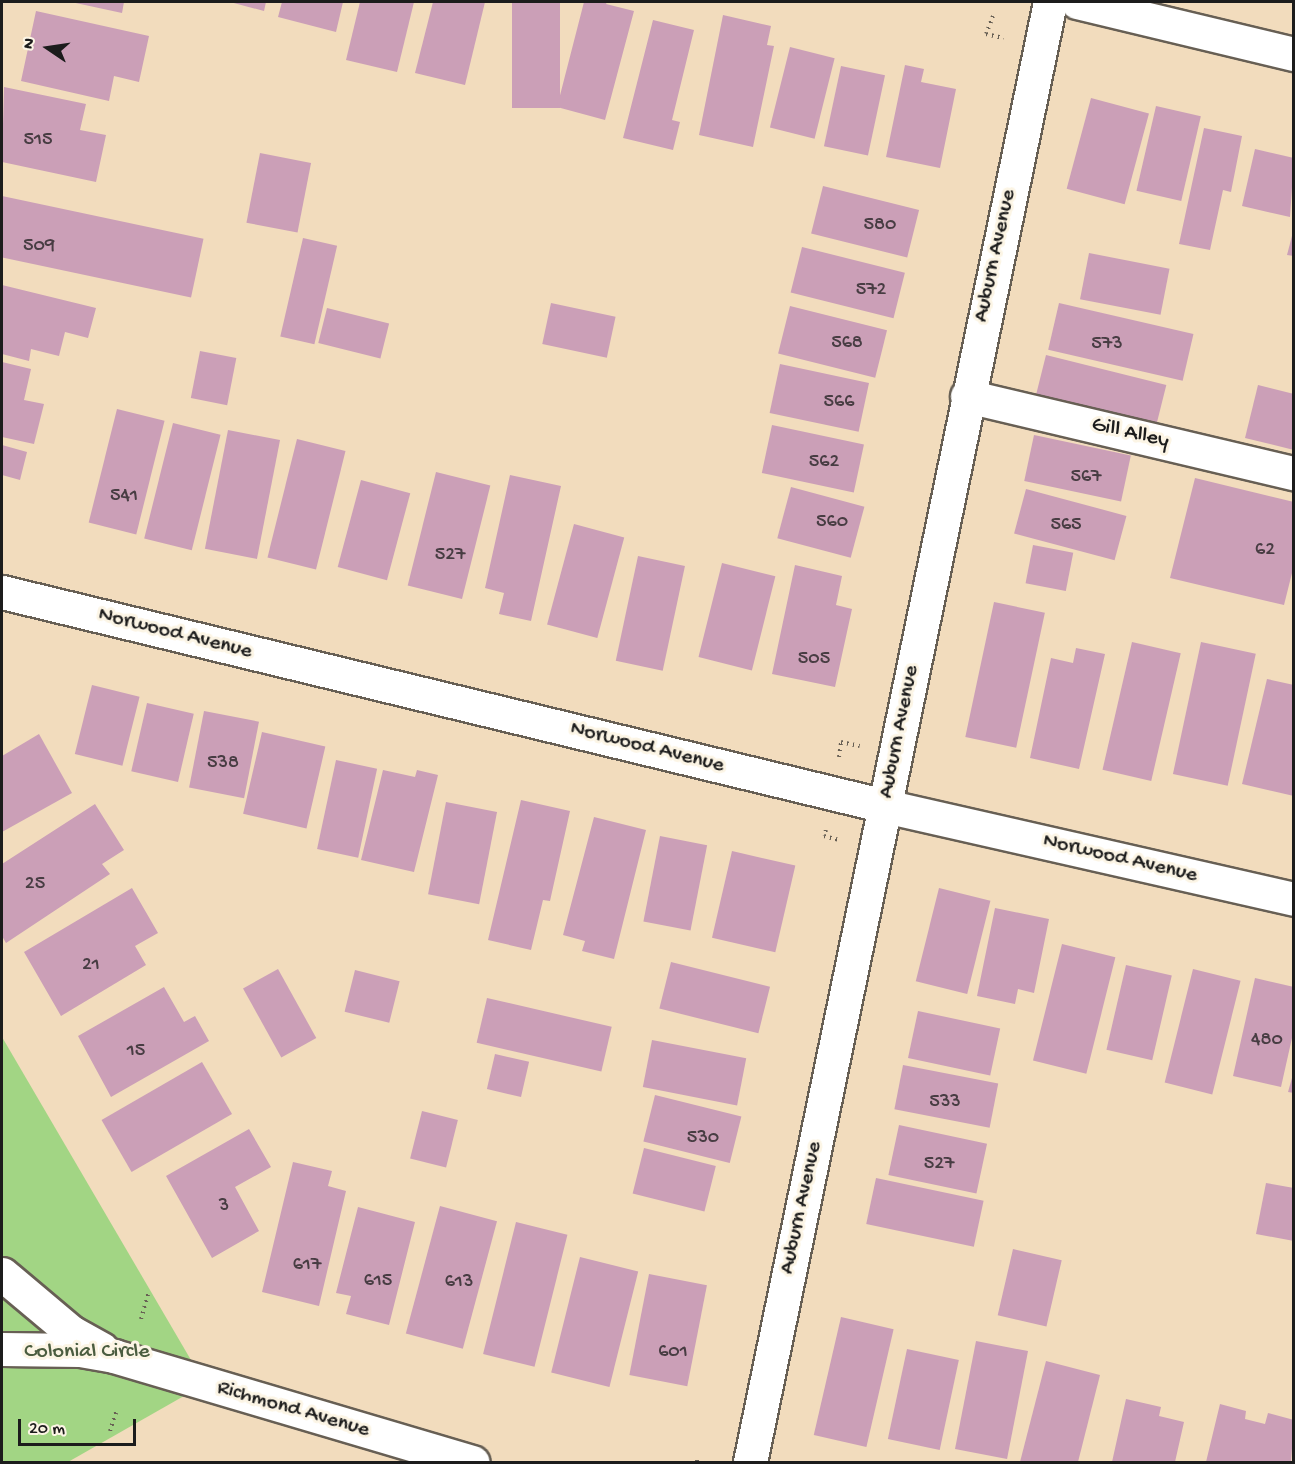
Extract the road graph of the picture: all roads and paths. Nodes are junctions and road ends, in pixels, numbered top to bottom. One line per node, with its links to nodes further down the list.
1 (1050, 2): 6 (street, Auburn Avenue)
2 (1077, 2): 5 (street)
3 (993, 16): 4 (path)
4 (1005, 38)
5 (1293, 54)
6 (967, 396): 7 (street, Gill Alley); 11 (street, Auburn Avenue)
7 (1293, 473)
8 (2, 592): 11 (street, Norwood Avenue)
9 (861, 747): 10 (path)
10 (839, 759)
11 (885, 806): 14 (street, Norwood Avenue); 23 (street, Auburn Avenue)
12 (824, 836): 13 (path)
13 (844, 842)
14 (1293, 899)
15 (2, 1274): 19 (street, Richmond Avenue)
16 (148, 1294): 17 (path)
17 (141, 1319)
18 (2, 1349): 19 (street, Richmond Avenue)
19 (114, 1356): 22 (street, Richmond Avenue)
20 (116, 1412): 21 (path)
21 (110, 1431)
22 (473, 1462)
23 (750, 1462)

